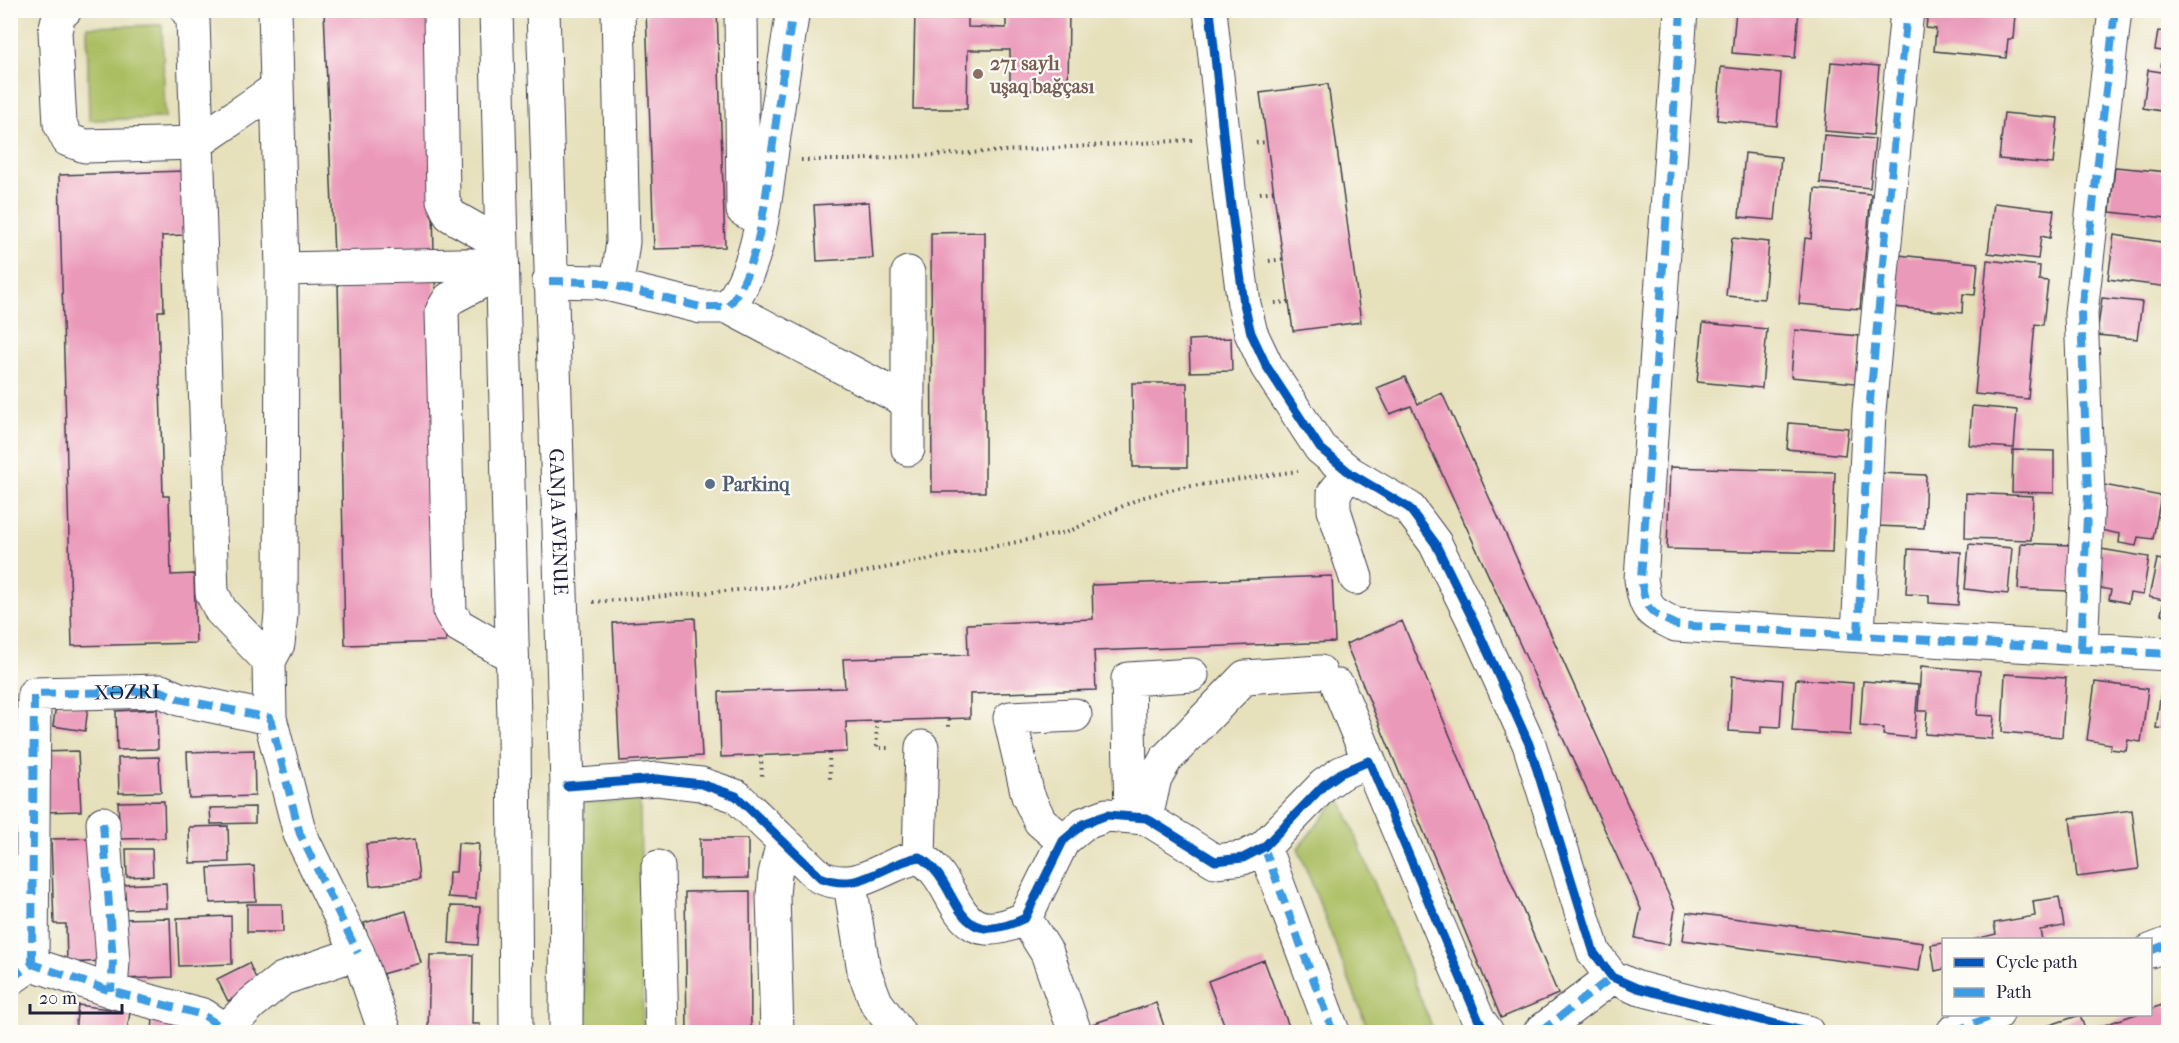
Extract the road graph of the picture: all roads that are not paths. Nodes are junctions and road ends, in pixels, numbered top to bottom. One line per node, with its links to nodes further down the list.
1 (65, 10): 15 (street)
2 (187, 10): 15 (street)
3 (275, 10): 14 (street)
4 (440, 10): 17 (street)
5 (496, 10): 17 (street)
6 (543, 10): 20 (street, GANJA AVENUE)
7 (618, 10): 21 (street)
8 (741, 10): 16 (street)
9 (793, 10): 16 (street)
10 (1210, 10): 25 (street)
11 (1681, 10): 27 (street)
12 (1907, 10): 27 (street)
13 (2115, 10): 28 (street)
14 (277, 88): 15 (street); 18 (street)
15 (197, 142): 31 (street)
16 (760, 220): 22 (street)
17 (502, 260): 18 (street); 30 (street); 30 (street)
18 (282, 269): 31 (street)
19 (908, 273): 23 (street)
20 (549, 281): 21 (street); 37 (street, GANJA AVENUE)
21 (617, 285): 22 (street)
22 (728, 307): 23 (street)
23 (908, 402): 24 (street)
24 (908, 449)
25 (1345, 469): 26 (street); 51 (street)
26 (1356, 578)
27 (1858, 636): 28 (street)
28 (2080, 648): 29 (street)
29 (2169, 654)
30 (512, 656): 56 (street)
31 (268, 661): 34 (street)
32 (1192, 675): 38 (street)
33 (1075, 714): 40 (street)
34 (270, 718): 49 (street); 50 (street, XƏZRI)
35 (922, 747): 43 (street)
36 (1369, 761): 38 (street); 42 (street); 63 (street)
37 (567, 786): 41 (street); 57 (street, GANJA AVENUE)
38 (1139, 817): 40 (street); 42 (street)
39 (103, 823): 52 (street)
40 (1063, 841): 46 (street)
41 (783, 842): 45 (street); 59 (street)
42 (1264, 847): 62 (street)
43 (919, 857): 45 (street); 46 (street)
44 (658, 867): 58 (street)
45 (850, 884): 60 (street)
46 (1025, 918): 61 (street)
47 (2169, 944): 48 (street)
48 (2152, 951)
49 (358, 953): 54 (street); 55 (street)
50 (21, 971): 52 (street)
51 (1612, 977): 64 (street); 65 (street)
52 (111, 991): 54 (street)
53 (1992, 1016): 66 (street)
54 (225, 1031)
55 (385, 1032)
56 (516, 1032)
57 (566, 1032)
58 (662, 1032)
59 (777, 1032)
60 (898, 1032)
61 (1075, 1032)
62 (1333, 1032)
63 (1487, 1032)
64 (1540, 1032)
65 (1807, 1032)
66 (1953, 1032)

